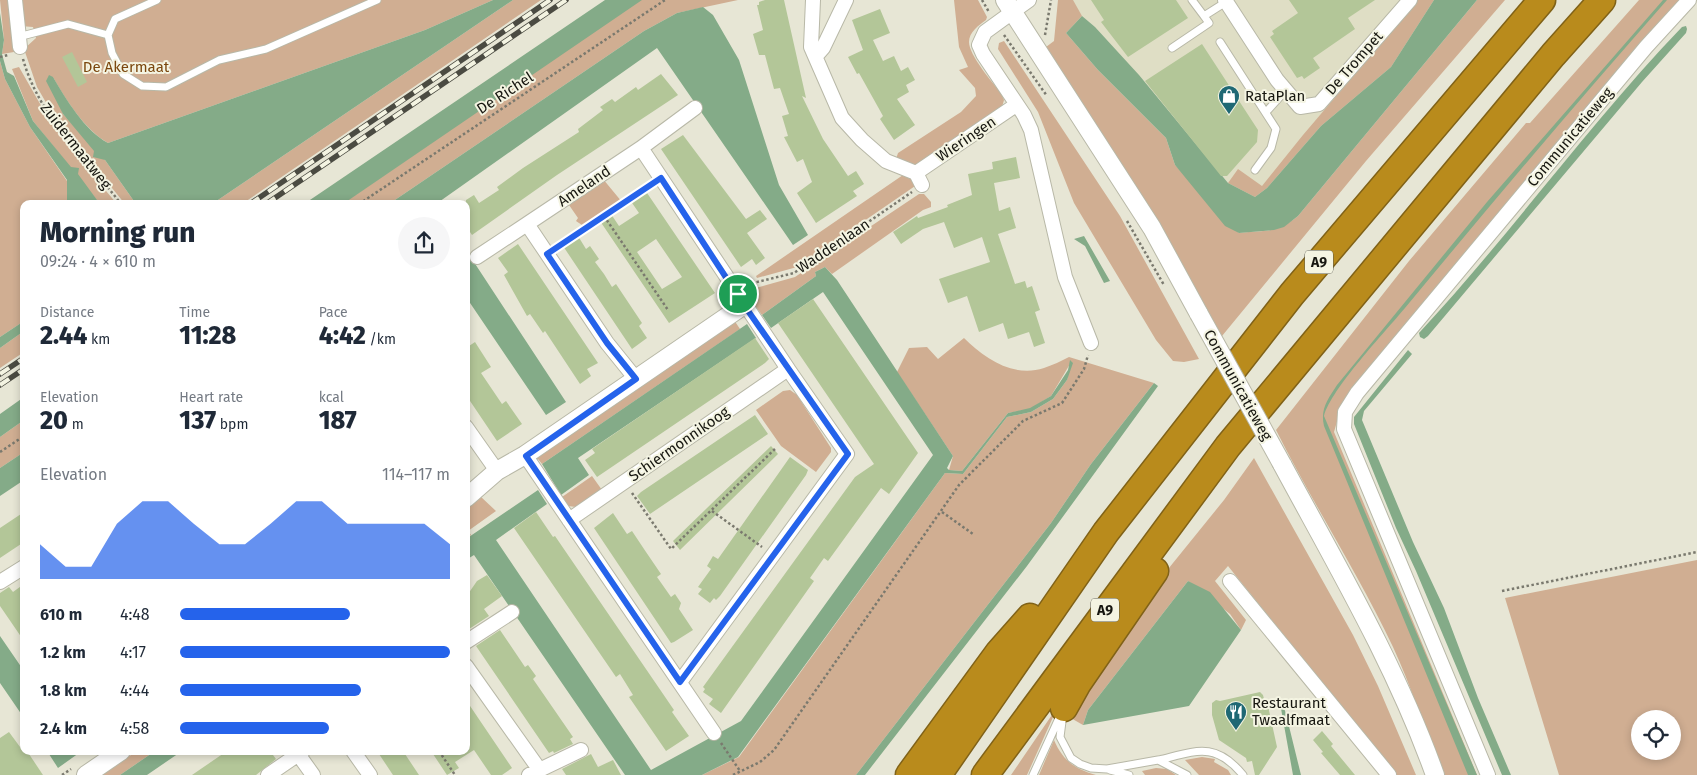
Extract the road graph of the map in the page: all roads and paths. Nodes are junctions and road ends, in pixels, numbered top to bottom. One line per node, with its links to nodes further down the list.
1 (15, 0): 18 (street)
2 (157, 0): 17 (lane)
3 (377, 0): 17 (lane)
4 (664, 0): 32 (path, De Richel)
5 (813, 0): 21 (street)
6 (846, 0): 21 (street)
7 (1029, 0): 14 (street)
8 (1192, 0): 15 (lane)
9 (1410, 0): 22 (street, De Trompet)
10 (1542, 0): 56 (highway, A9)
11 (1602, 0): 46 (highway, A9)
12 (1690, 0): 95 (street, Communicatieweg)
13 (1225, 1): 15 (lane); 22 (street, De Trompet)
14 (1008, 5): 24 (street); 94 (street, Communicatieweg, bridge)
15 (1204, 16): 20 (lane)
16 (1003, 34): 23 (path)
17 (108, 35): 18 (lane)
18 (19, 42): 31 (path, Zuidermaatweg)
19 (1220, 42): 26 (lane)
20 (1172, 48)
21 (816, 56): 30 (street)
22 (1286, 90): 26 (lane)
23 (1050, 101)
24 (1016, 104): 30 (street, Wieringen); 41 (street)
25 (695, 108): 27 (street, Ameland)
26 (1267, 111): 28 (lane)
27 (641, 148): 29 (street); 35 (street, Ameland)
28 (1255, 170)
29 (661, 178): 34 (path); 39 (street)
30 (919, 179): 39 (path, Waddenlaan)
31 (118, 200)
32 (365, 200)
33 (1123, 214): 38 (path)
34 (604, 216): 36 (path); 40 (path)
35 (527, 224): 36 (street); 37 (street, Ameland)
36 (547, 254): 43 (street)
37 (477, 257)
38 (1167, 292)
39 (741, 300): 42 (street); 43 (street)
40 (668, 310)
41 (1091, 343): 54 (path)
42 (788, 369): 51 (street, Schiermonnikoog); 59 (street)
43 (636, 379): 49 (street)
44 (470, 433): 50 (street)
45 (20, 439): 48 (path)
46 (1228, 446): 68 (highway, A9); 88 (highway, A9)
47 (776, 448): 53 (path)
48 (0, 452)
49 (526, 456): 50 (street); 55 (street)
50 (497, 470): 52 (street)
51 (624, 482): 53 (path); 55 (street, Schiermonnikoog)
52 (470, 494)
53 (712, 511): 59 (path)
54 (942, 512): 57 (path); 78 (path)
55 (569, 520): 67 (street)
56 (1106, 532): 86 (highway, A9); 87 (highway, A9)
57 (973, 534)
58 (1697, 552): 63 (path)
59 (773, 555): 67 (street)
60 (20, 570): 62 (street)
61 (1230, 580): 93 (street)
62 (0, 582)
63 (1502, 592)
64 (512, 612): 65 (street)
65 (470, 639)
66 (470, 672): 79 (street)
67 (680, 682): 69 (street)
68 (1064, 708): 77 (lane, A9); 89 (lane, A9)
69 (714, 733): 78 (path)
70 (581, 750): 79 (street)
71 (115, 755): 80 (street)
72 (297, 755): 81 (street)
73 (301, 755): 82 (street)
74 (356, 755): 83 (street)
75 (442, 755): 84 (path)
76 (1158, 760): 77 (lane, A9); 91 (lane); 92 (lane, A9)
77 (1107, 769): 90 (lane, A9)
78 (740, 771): 85 (path)
79 (534, 772)
80 (86, 775)
81 (268, 775)
82 (312, 775)
83 (370, 775)
84 (455, 775)
85 (732, 775)
86 (909, 775)
87 (938, 775)
88 (985, 775)
89 (1033, 775)
90 (1129, 775)
91 (1187, 775)
92 (1243, 775)
93 (1389, 775)
94 (1435, 775)
95 (1488, 775)

